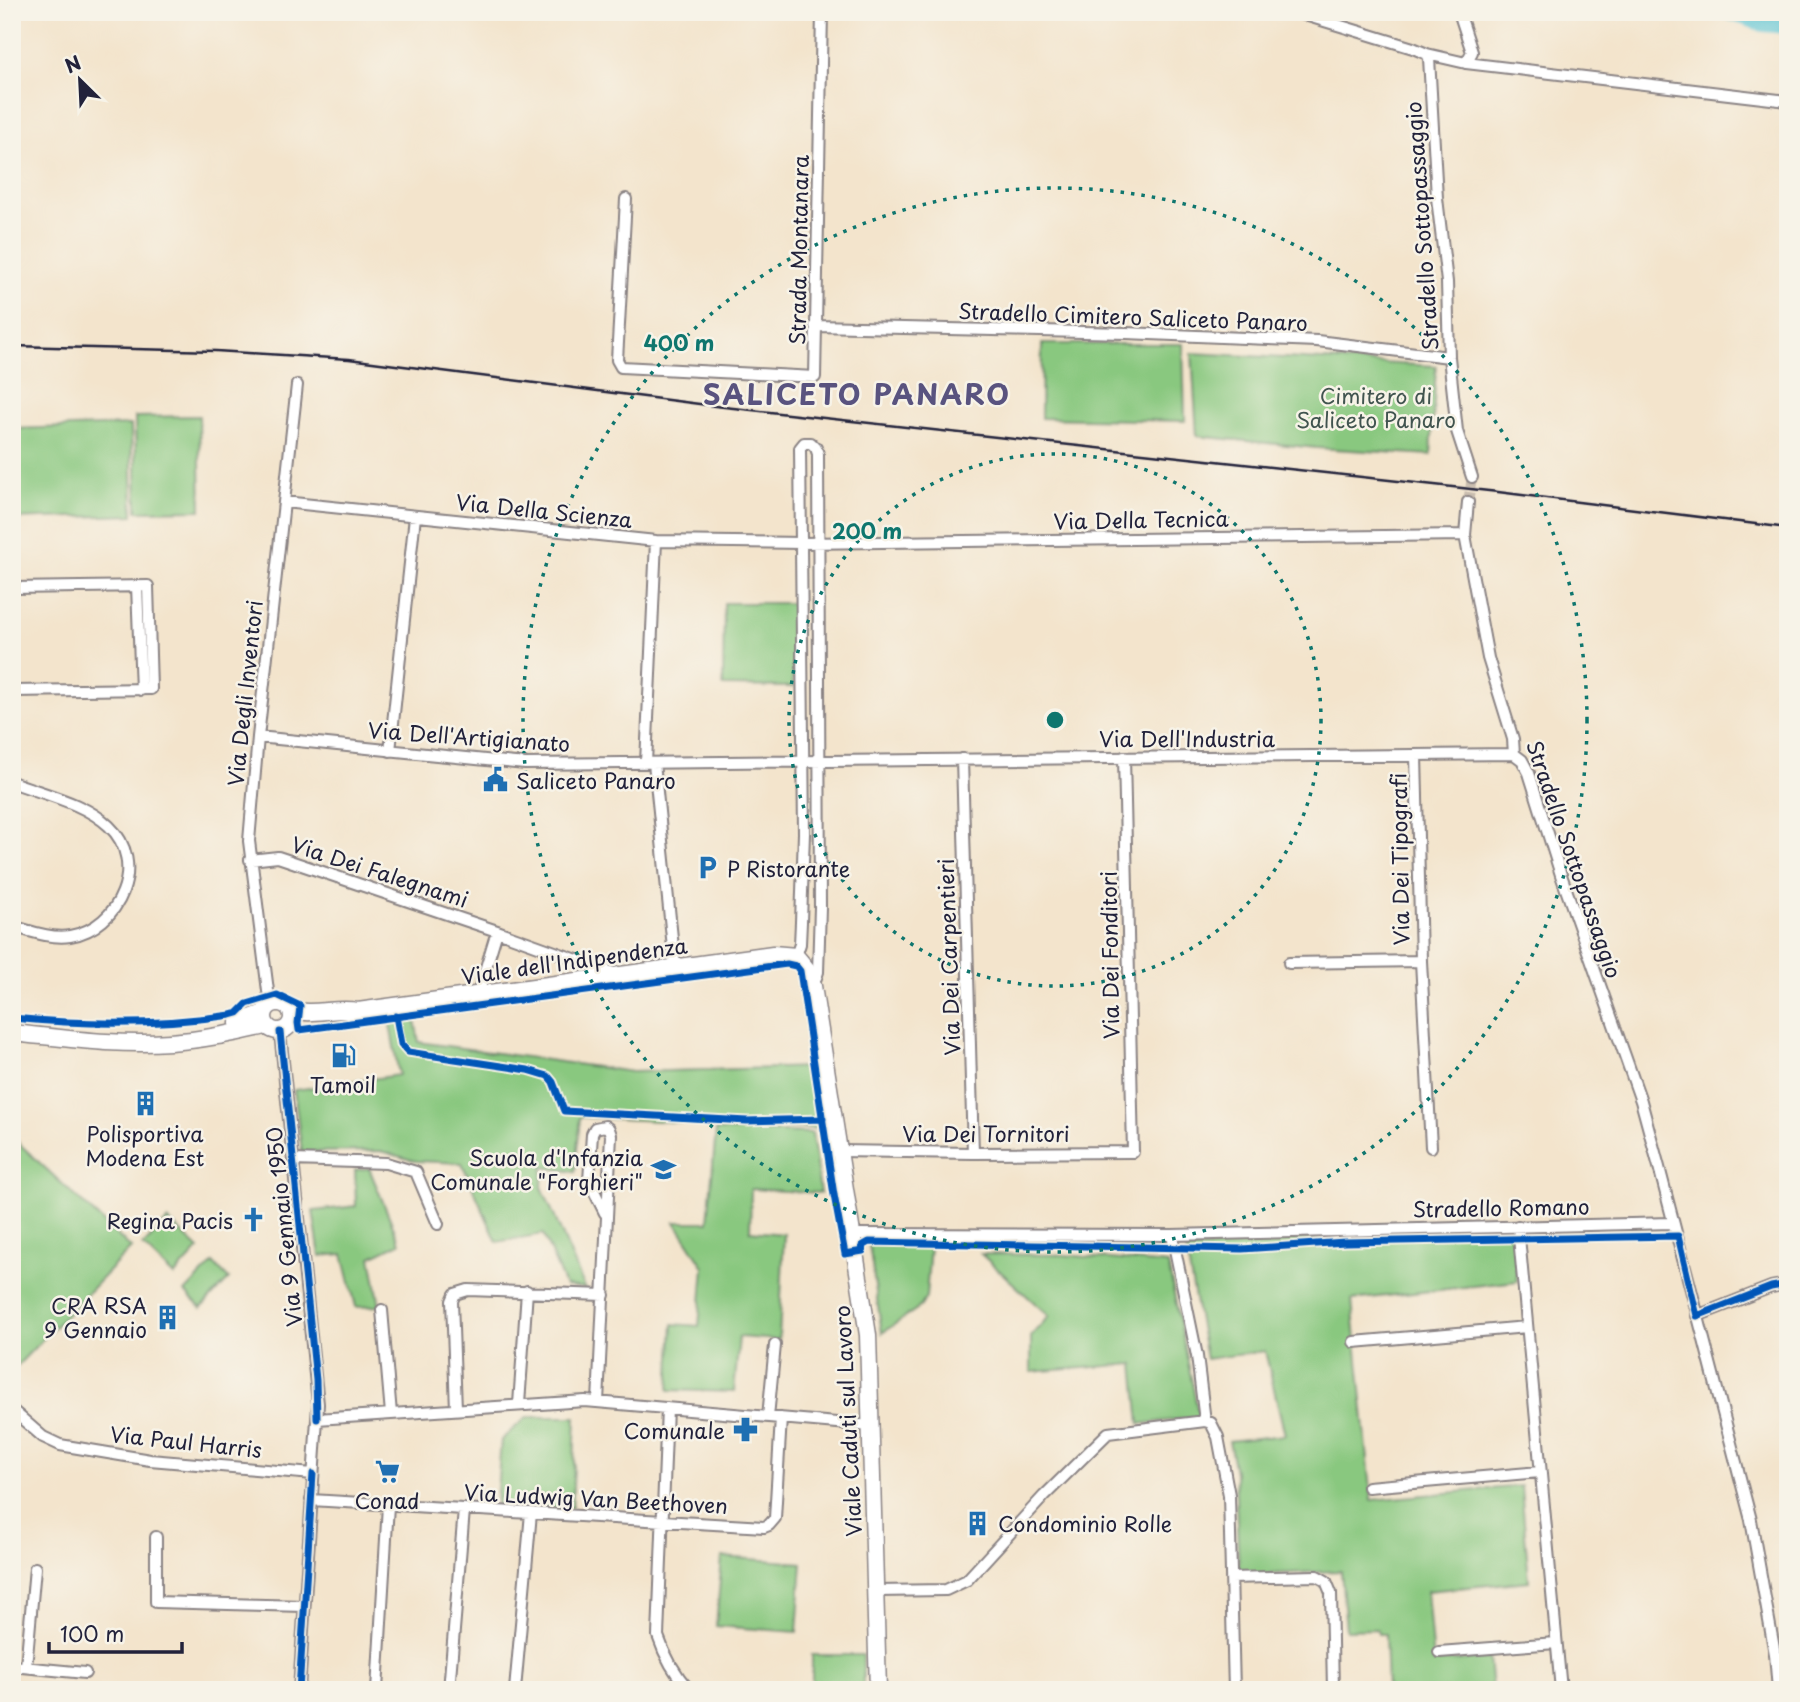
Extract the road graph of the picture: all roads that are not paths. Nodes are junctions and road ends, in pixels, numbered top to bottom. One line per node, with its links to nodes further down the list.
1 (822, 12): 8 (street, Strada Montanara)
2 (1295, 12): 4 (street)
3 (1460, 12): 5 (street)
4 (1427, 54): 5 (street); 9 (street, Stradello Sottopassaggio)
5 (1466, 63): 6 (street)
6 (1788, 101)
7 (626, 199): 8 (street, Strada Montanara)
8 (815, 326): 9 (street, Stradello Cimitero Saliceto Panaro)
9 (1449, 357): 11 (street, Stradello Sottopassaggio)
10 (297, 385): 12 (street, Via Degli Inventori)
11 (1472, 477)
12 (284, 502): 14 (street, Via Della Scienza); 21 (street, Via Degli Inventori)
13 (1468, 502): 15 (street, Stradello Sottopassaggio)
14 (415, 516): 16 (street, Via Della Scienza); 22 (street)
15 (1465, 535): 18 (street, Via Della Tecnica); 23 (street, Stradello Sottopassaggio)
16 (656, 541): 17 (street, Via Della Scienza); 29 (street)
17 (802, 543): 18 (street); 18 (street, Viale Caduti sul Lavoro); 27 (street, Viale Caduti sul Lavoro)
18 (818, 543): 28 (street, Viale Caduti sul Lavoro)
19 (12, 588): 20 (street)
20 (12, 691)
21 (258, 737): 22 (street, Via Dell'Artigianato); 31 (street, Via Degli Inventori)
22 (390, 751): 29 (street, Via Dell'Artigianato)
23 (1514, 754): 24 (street, Via Dell'Industria); 49 (street, Stradello Sottopassaggio)
24 (1416, 755): 25 (street, Via Dell'Industria); 35 (street, Via Dei Tipografi)
25 (1124, 757): 26 (street, Via Dell'Industria); 45 (street, Via Dei Fonditori)
26 (962, 760): 28 (street, Via Dell'Industria); 46 (street, Via Dei Carpentieri)
27 (803, 761): 28 (street); 29 (street, Via Dell'Artigianato); 34 (street, Viale Caduti sul Lavoro)
28 (818, 761): 39 (street, Viale Caduti sul Lavoro)
29 (650, 763): 37 (street)
30 (12, 782): 32 (street)
31 (250, 860): 33 (street, Via Dei Falegnami); 41 (street, Via Degli Inventori)
32 (12, 926)
33 (497, 930): 38 (street, Via Dei Falegnami); 40 (street)
34 (796, 956): 37 (street, Viale dell'Indipendenza); 39 (street, Viale Caduti sul Lavoro)
35 (1421, 961): 36 (street, Via Dei Tipografi); 43 (street, Via Dei Tipografi)
36 (1289, 963)
37 (675, 967): 38 (street, Viale dell'Indipendenza)
38 (617, 975): 40 (street, Viale dell'Indipendenza)
39 (813, 986): 44 (street, Viale Caduti sul Lavoro)
40 (478, 994): 41 (street, Viale dell'Indipendenza)
41 (277, 1018): 42 (street, Viale dell'Indipendenza); 47 (street, Via 9 Gennaio 1950)
42 (12, 1033)
43 (1431, 1147)
44 (839, 1151): 46 (street, Via Dei Tornitori); 52 (street, Viale Caduti sul Lavoro)
45 (1133, 1152): 46 (street, Via Dei Tornitori)
46 (973, 1153)
47 (293, 1160): 50 (street, Via 9 Gennaio 1950); 70 (street, Via 9 Gennaio 1950)
48 (605, 1213): 48 (street); 56 (street)
49 (1672, 1223): 51 (street, Stradello Romano); 58 (street)
50 (438, 1224)
51 (1518, 1226): 53 (street, Stradello Romano); 59 (street)
52 (852, 1234): 53 (street, Stradello Romano); 72 (street, Viale Caduti sul Lavoro)
53 (1172, 1235): 71 (street)
54 (1788, 1284): 58 (street)
55 (527, 1291): 56 (street); 63 (street); 65 (street)
56 (604, 1295): 62 (street)
57 (382, 1310): 67 (street)
58 (1697, 1316): 100 (street)
59 (1527, 1327): 60 (street); 73 (street)
60 (1354, 1342)
61 (775, 1345): 68 (street)
62 (598, 1402): 63 (street); 64 (street)
63 (519, 1404): 65 (street)
64 (667, 1408): 68 (street); 80 (street)
65 (456, 1409): 67 (street)
66 (12, 1410): 74 (street, Via Paul Harris)
67 (391, 1414): 70 (street)
68 (768, 1417): 69 (street)
69 (780, 1418): 72 (street); 80 (street, Via Ludwig Van Beethoven)
70 (317, 1419): 74 (street)
71 (1205, 1422): 83 (street); 84 (street)
72 (871, 1426): 84 (street, Viale Caduti sul Lavoro)
73 (1540, 1472): 75 (street); 86 (street)
74 (313, 1474): 76 (street)
75 (1368, 1488)
76 (311, 1500): 77 (street, Via Ludwig Van Beethoven); 85 (street)
77 (388, 1505): 78 (street, Via Ludwig Van Beethoven); 92 (street)
78 (464, 1510): 79 (street, Via Ludwig Van Beethoven); 93 (street)
79 (531, 1513): 80 (street, Via Ludwig Van Beethoven); 94 (street)
80 (662, 1521): 95 (street)
81 (156, 1537): 85 (street)
82 (35, 1567): 89 (street)
83 (1231, 1578): 97 (street); 98 (street)
84 (876, 1591): 96 (street, Viale Caduti sul Lavoro)
85 (304, 1606): 91 (street)
86 (1556, 1643): 87 (street); 99 (street)
87 (1439, 1652)
88 (12, 1666): 89 (street)
89 (26, 1667): 90 (street)
90 (85, 1673)
91 (299, 1690)
92 (377, 1690)
93 (449, 1690)
94 (515, 1690)
95 (689, 1690)
96 (878, 1690)
97 (1234, 1690)
98 (1333, 1690)
99 (1560, 1690)
100 (1778, 1690)

